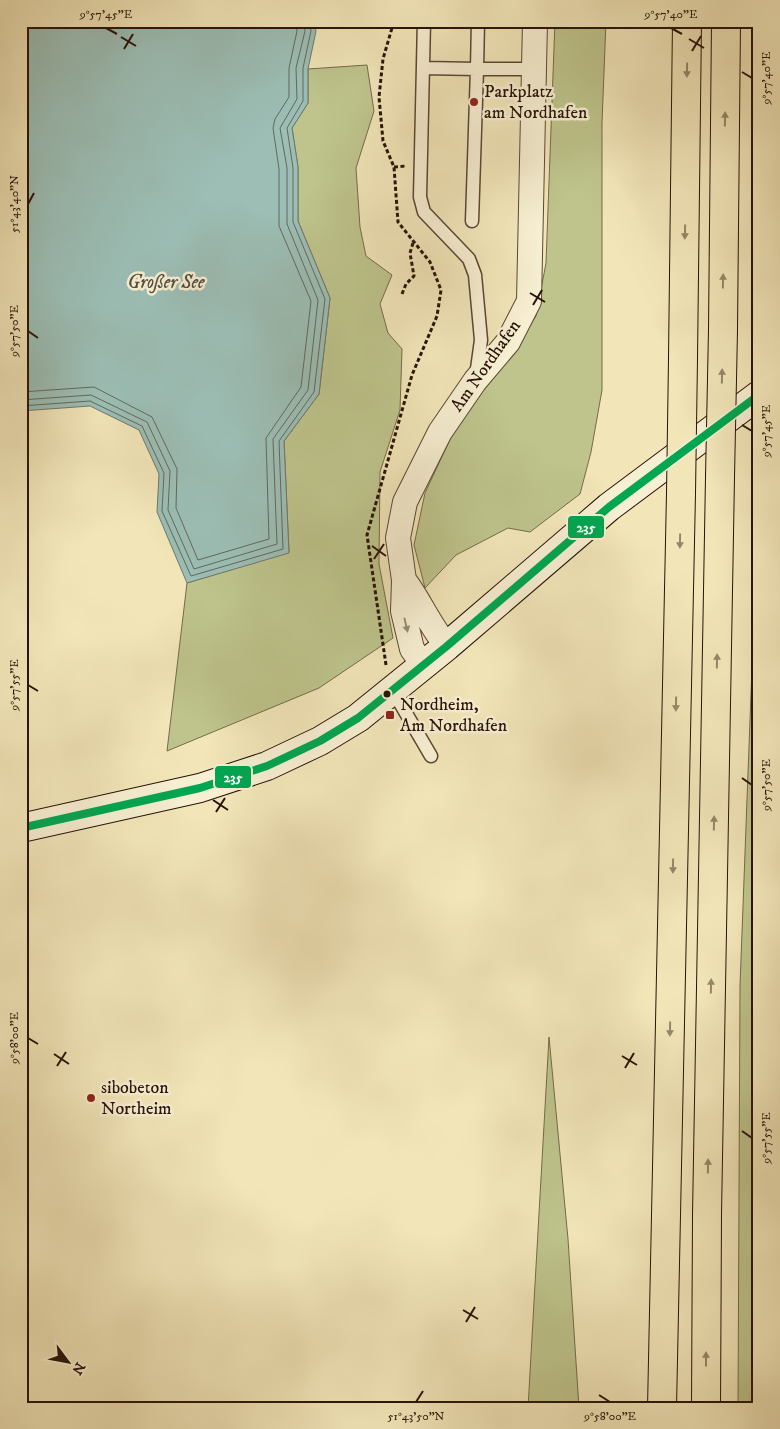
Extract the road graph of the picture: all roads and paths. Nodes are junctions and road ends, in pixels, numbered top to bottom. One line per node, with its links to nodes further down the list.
1 (394, 21): 11 (path)
2 (424, 21): 7 (lane)
3 (478, 21): 8 (lane)
4 (535, 21): 9 (street, Am Nordhafen)
5 (687, 21): 21 (highway, one-way to 21, bridge)
6 (726, 21): 22 (highway, one-way to 6, bridge)
7 (423, 68): 8 (lane); 13 (lane)
8 (477, 69): 9 (lane); 10 (lane)
9 (534, 69): 13 (street, Am Nordhafen)
10 (472, 221)
11 (413, 243): 12 (path); 18 (path)
12 (402, 294)
13 (475, 381): 15 (street, Am Nordhafen)
14 (759, 395): 16 (main road)
15 (404, 580): 16 (street, Am Nordhafen); 17 (street, Am Nordhafen, one-way to 17)
16 (447, 646): 17 (main road)
17 (424, 666): 18 (main road)
18 (389, 680): 19 (lane); 20 (main road)
19 (431, 756)
20 (21, 828)
21 (662, 1408)
22 (706, 1408)

